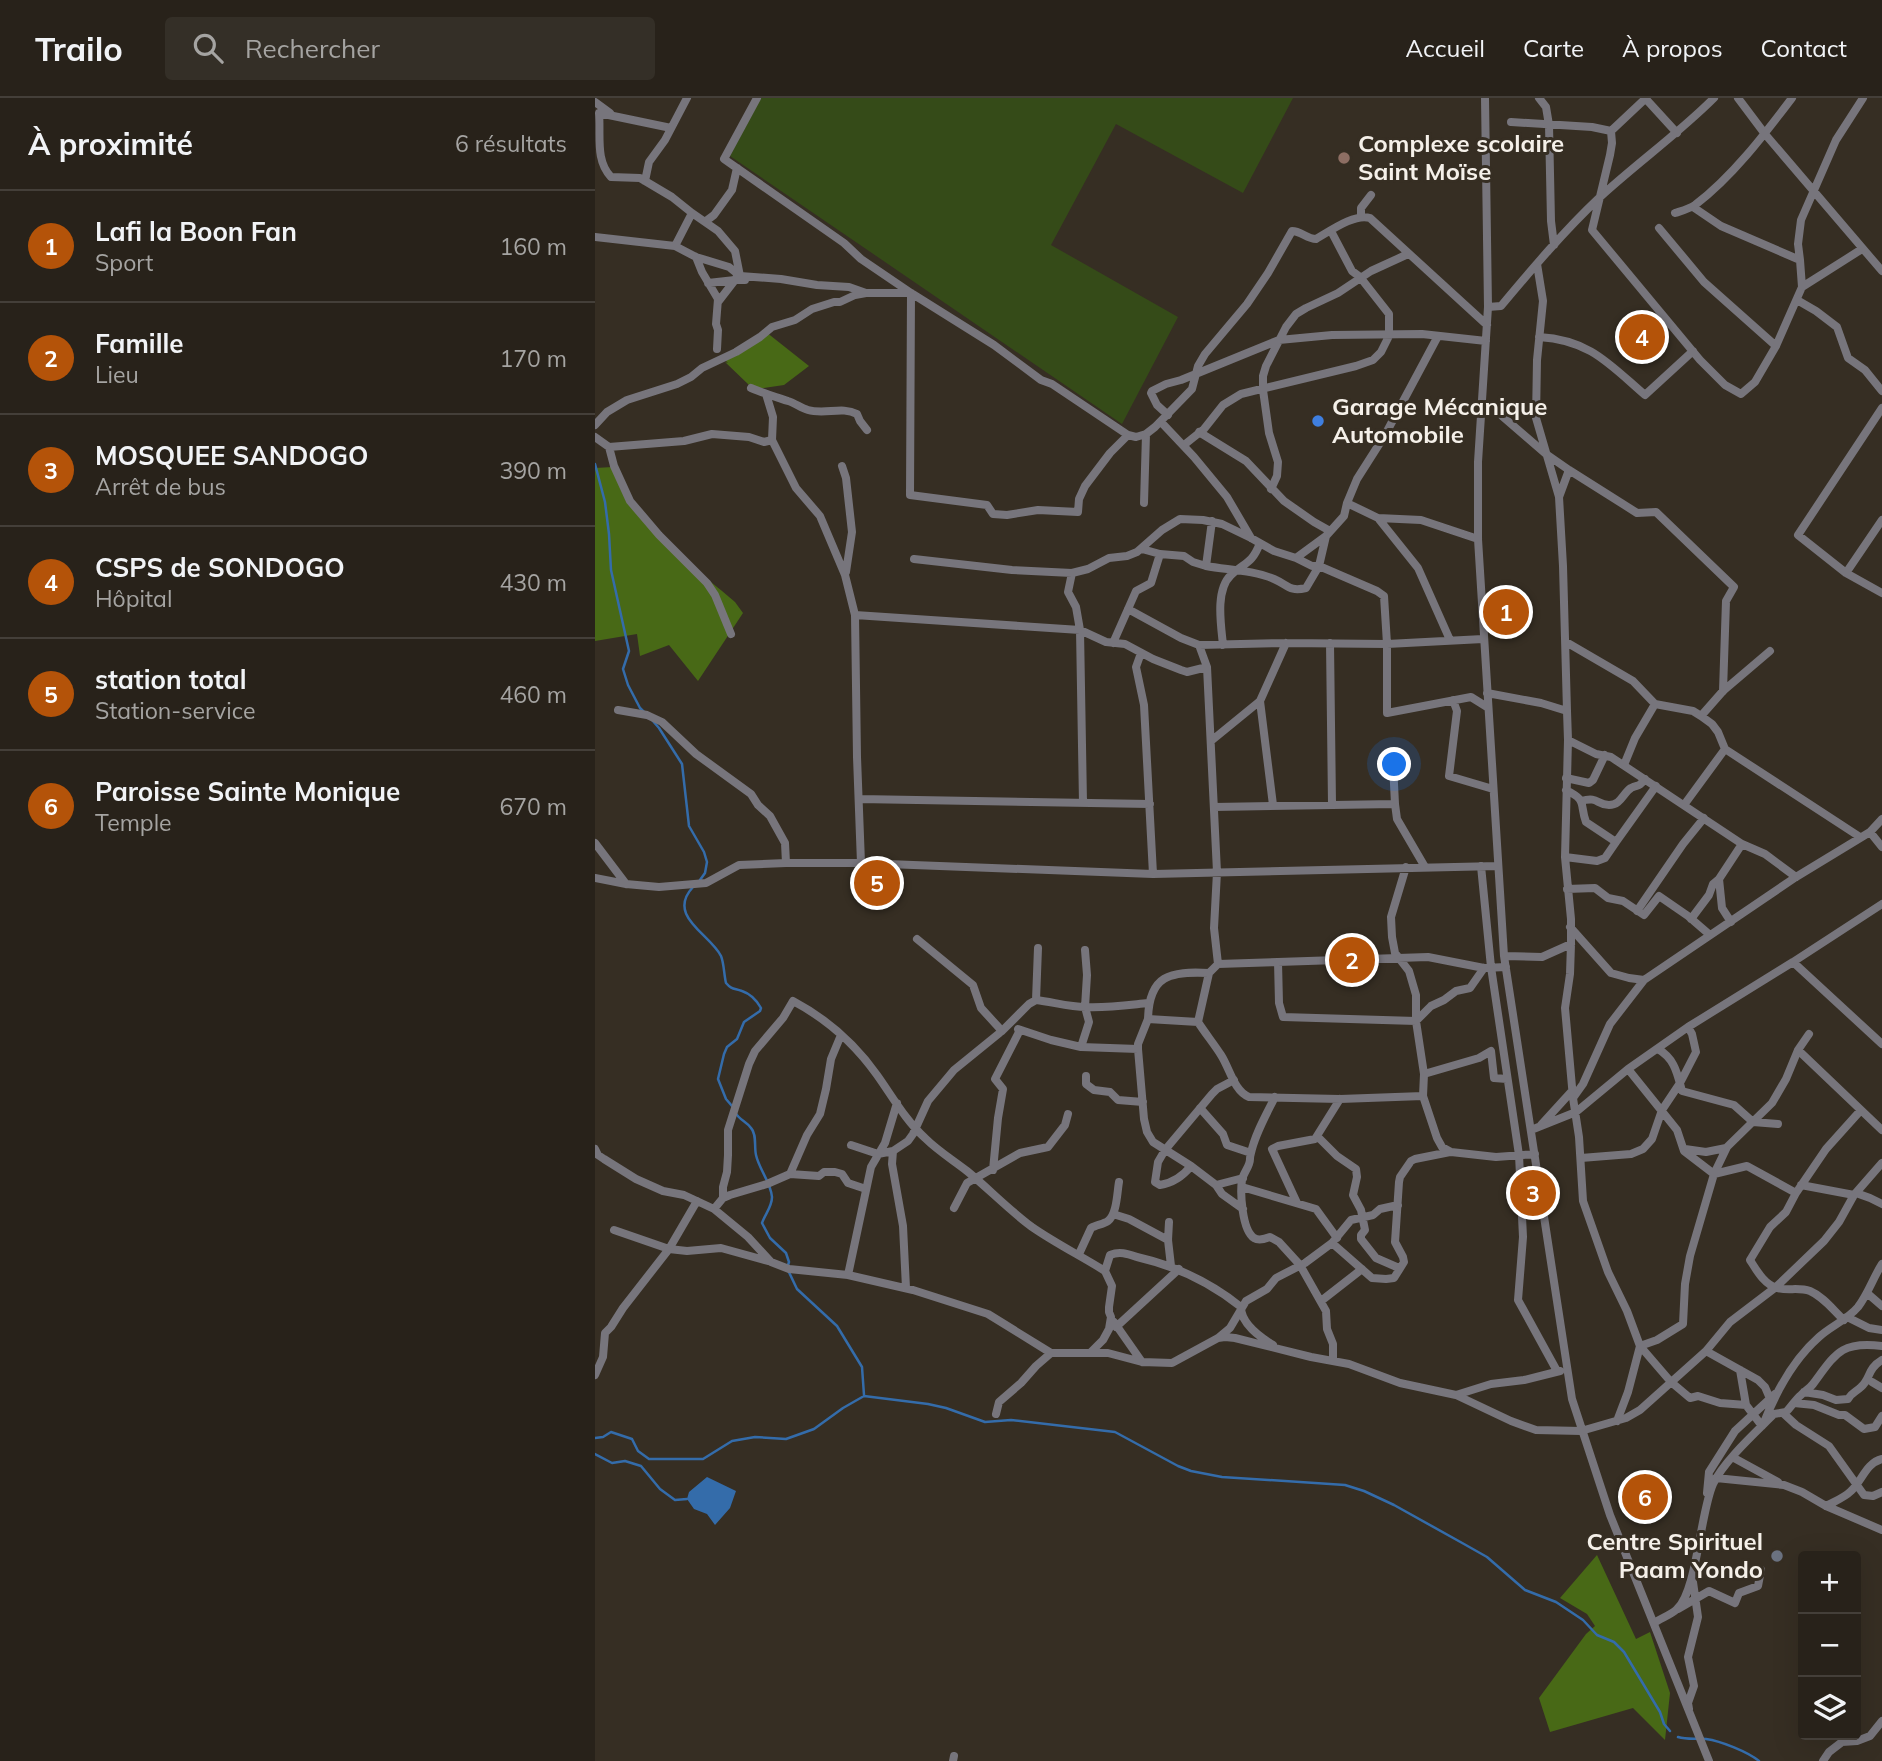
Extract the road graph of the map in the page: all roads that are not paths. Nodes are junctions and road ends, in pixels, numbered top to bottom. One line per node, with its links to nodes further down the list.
1 (687, 98): 15 (street)
2 (757, 98): 19 (street)
3 (1485, 98): 48 (street)
4 (1539, 98): 11 (street)
5 (1646, 98): 16 (street); 17 (street)
6 (1714, 98): 17 (street)
7 (1738, 98): 18 (street)
8 (1791, 98): 18 (street)
9 (1863, 98): 21 (street)
10 (595, 102): 12 (street)
11 (1545, 102): 14 (street)
12 (613, 116): 15 (street); 20 (street)
13 (1511, 122): 14 (street)
14 (1549, 125): 16 (street); 32 (street)
15 (671, 128): 20 (street)
16 (1611, 131): 23 (street)
17 (1677, 133): 23 (street)
18 (1765, 134): 21 (street); 24 (street)
19 (737, 168): 28 (street); 45 (street)
20 (645, 181): 25 (street)
21 (1814, 190): 34 (street); 37 (street)
22 (1371, 195): 27 (street)
23 (1600, 198): 32 (street); 57 (street)
24 (1693, 206): 26 (street); 37 (street)
25 (692, 213): 28 (street); 33 (street)
26 (1675, 213)
27 (1361, 216): 30 (street); 35 (street)
28 (706, 221): 40 (street)
29 (1660, 228): 55 (street)
30 (1331, 231): 41 (street); 58 (street)
31 (595, 237): 33 (street)
32 (1554, 245): 38 (street)
33 (675, 246): 36 (street)
34 (1863, 249): 39 (street); 43 (street)
35 (1408, 254): 41 (street); 49 (street)
36 (696, 257): 40 (street); 42 (street)
37 (1800, 260): 43 (street)
38 (1537, 264): 48 (street); 52 (street)
39 (1882, 271)
40 (738, 277): 42 (street); 44 (street); 47 (street)
41 (1360, 277): 50 (street); 53 (street)
42 (708, 283): 47 (street)
43 (1802, 287): 46 (street)
44 (866, 293): 45 (street); 66 (street)
45 (911, 293): 70 (street); 70 (street)
46 (1797, 300): 55 (street); 61 (street)
47 (718, 302): 56 (street)
48 (1488, 307): 49 (street)
49 (1487, 325): 54 (street)
50 (1389, 336): 51 (street); 53 (street); 60 (street)
51 (1438, 336): 54 (street); 81 (street)
52 (1539, 337): 57 (street); 75 (street)
53 (1279, 340): 58 (street); 60 (street)
54 (1486, 341): 87 (street)
55 (1776, 346): 57 (street)
56 (717, 349)
57 (1693, 351)
58 (1195, 375): 65 (street); 65 (street)
59 (751, 388): 62 (street)
60 (1263, 390): 68 (street); 78 (street)
61 (1882, 391)
62 (766, 394): 67 (street); 72 (street)
63 (1882, 408): 97 (street)
64 (1502, 416): 75 (street)
65 (1165, 418): 69 (street); 73 (street)
66 (595, 425)
67 (867, 429)
68 (1199, 432): 73 (street); 78 (street)
69 (1146, 434): 70 (street); 80 (street)
70 (1128, 435)
71 (595, 437): 74 (street)
72 (772, 440): 74 (street); 98 (street)
73 (1184, 445): 86 (street)
74 (609, 447): 103 (street)
75 (1546, 454): 77 (street); 79 (street)
76 (842, 466): 98 (street)
77 (1569, 470): 79 (street); 116 (street)
78 (1271, 489): 85 (street)
79 (1559, 497): 106 (street)
80 (1144, 503)
81 (1347, 503): 82 (street); 85 (street)
82 (1378, 519): 87 (street); 105 (street)
83 (1882, 520): 97 (street)
84 (1212, 521): 86 (street); 89 (street); 93 (street)
85 (1328, 533): 91 (street); 94 (street)
86 (1251, 538): 88 (street)
87 (1478, 538): 104 (street)
88 (1260, 543): 91 (street); 95 (street)
89 (1142, 549): 90 (street); 96 (street)
90 (1160, 554): 93 (street); 100 (street)
91 (1296, 558): 94 (street)
92 (913, 559): 96 (street)
93 (1206, 566): 95 (street)
94 (1319, 566): 95 (street); 110 (street)
95 (1236, 571): 112 (street)
96 (1072, 573): 102 (street)
97 (1846, 573): 99 (street)
98 (845, 575): 101 (street)
99 (1882, 593)
100 (1128, 609): 107 (street); 111 (street)
101 (855, 615): 102 (street); 136 (street)
102 (1080, 630): 107 (street); 138 (street)
103 (731, 634)
104 (1483, 639): 105 (street); 117 (street)
105 (1450, 640): 110 (street)
106 (1566, 642): 120 (street); 123 (street)
107 (1113, 643): 114 (street)
108 (1286, 643): 109 (street); 112 (street); 119 (street)
109 (1330, 643): 110 (street); 140 (street)
110 (1387, 644): 118 (street)
111 (1199, 645): 112 (street); 115 (street)
112 (1223, 645)
113 (1770, 651): 116 (street)
114 (1141, 653): 115 (street); 139 (street)
115 (1207, 667): 126 (street)
116 (1723, 691): 124 (street)
117 (1487, 693): 121 (street); 123 (street)
118 (1453, 700): 121 (street); 134 (street)
119 (1259, 701): 126 (street); 142 (street)
120 (1655, 704): 124 (street); 130 (street)
121 (1487, 707): 134 (street)
122 (618, 709): 154 (street)
123 (1567, 711): 125 (street)
124 (1701, 716): 127 (street)
125 (1567, 740): 128 (street); 131 (street)
126 (1211, 741): 144 (street)
127 (1725, 749): 143 (street); 148 (street)
128 (1605, 755): 130 (street); 131 (street)
129 (1393, 764): 141 (street)
130 (1624, 765): 132 (street)
131 (1566, 778): 135 (street)
132 (1645, 779): 133 (street); 137 (street)
133 (1656, 786): 143 (street); 149 (street)
134 (1493, 789): 157 (street)
135 (1566, 790): 137 (street); 153 (street)
136 (859, 799): 138 (street); 155 (street)
137 (1581, 801): 149 (street)
138 (1083, 803): 139 (street)
139 (1150, 804): 161 (street)
140 (1332, 804): 141 (street); 142 (street)
141 (1395, 804): 159 (street)
142 (1273, 805): 144 (street)
143 (1684, 805): 145 (street)
144 (1214, 807): 160 (street)
145 (1704, 818): 151 (street); 167 (street)
146 (1882, 818): 147 (street)
147 (1870, 832): 148 (street); 152 (street)
148 (1860, 838): 162 (street)
149 (1616, 842): 153 (street)
150 (595, 843): 165 (street)
151 (1742, 844): 162 (street); 164 (street)
152 (1882, 847)
153 (1565, 857): 166 (street)
154 (786, 863): 155 (street); 165 (street)
155 (861, 863): 161 (street)
156 (1481, 866): 157 (street); 159 (street); 182 (street)
157 (1498, 866): 177 (street)
158 (1406, 867): 159 (street); 160 (street); 178 (street)
159 (1425, 867)
160 (1217, 872): 161 (street); 181 (street)
161 (1153, 874)
162 (1796, 877): 170 (street)
163 (595, 878): 165 (street)
164 (1719, 879): 169 (street); 170 (street)
165 (626, 884)
166 (1567, 889): 167 (street); 171 (street)
167 (1655, 893): 169 (street)
168 (1882, 904): 180 (street)
169 (1691, 919): 172 (street)
170 (1731, 922): 172 (street)
171 (1570, 927): 174 (street); 185 (street)
172 (1710, 935): 185 (street)
173 (917, 939): 193 (street)
174 (1571, 944): 177 (street); 208 (street)
175 (1038, 948): 186 (street)
176 (1085, 950): 188 (street)
177 (1504, 957): 183 (street)
178 (1401, 959): 179 (street); 182 (street); 190 (street)
179 (1278, 962): 181 (street); 190 (street)
180 (1793, 962): 192 (street); 197 (street)
181 (1218, 964): 184 (street)
182 (1488, 967): 183 (street); 190 (street); 205 (street)
183 (1506, 967): 222 (street)
184 (1209, 973): 187 (street); 191 (street)
185 (1644, 980): 208 (street)
186 (1036, 1000): 188 (street); 193 (street)
187 (1148, 1003): 188 (street); 189 (street)
188 (1086, 1007): 198 (street)
189 (1148, 1019): 191 (street); 199 (street)
190 (1416, 1021): 203 (street)
191 (1198, 1022): 206 (street)
192 (1688, 1027): 200 (street); 207 (street)
193 (1005, 1028): 194 (street); 221 (street)
194 (1020, 1030): 198 (street); 239 (street)
195 (1809, 1034): 201 (street)
196 (841, 1035): 213 (street); 240 (street); 249 (street)
197 (1882, 1044)
198 (1081, 1047): 199 (street)
199 (1138, 1049): 212 (street)
200 (1658, 1049): 202 (street); 207 (street)
201 (1798, 1050): 216 (street); 219 (street)
202 (1628, 1069): 215 (street); 217 (street)
203 (1425, 1074): 205 (street); 209 (street)
204 (1086, 1076): 212 (street)
205 (1507, 1079): 235 (street)
206 (1234, 1080): 210 (street); 214 (street)
207 (1680, 1083): 215 (street); 219 (street)
208 (1573, 1094): 217 (street); 222 (street)
209 (1423, 1096): 211 (street); 231 (street)
210 (1275, 1097): 211 (street); 232 (street)
211 (1340, 1099): 224 (street)
212 (1143, 1102): 229 (street)
213 (897, 1103): 221 (street); 233 (street)
214 (1200, 1108): 229 (street); 232 (street)
215 (1662, 1110): 228 (street); 236 (street)
216 (1861, 1110): 223 (street); 247 (street)
217 (1576, 1112): 222 (street); 236 (street)
218 (1068, 1114): 239 (street)
219 (1753, 1122): 220 (street); 226 (street)
220 (1778, 1124)
221 (915, 1128): 230 (street); 242 (street)
222 (1535, 1129): 234 (street)
223 (1882, 1130)
224 (1318, 1137): 251 (street); 258 (street)
225 (851, 1145): 233 (street)
226 (1726, 1148): 228 (street); 241 (street)
227 (595, 1149): 250 (street)
228 (1683, 1149): 241 (street)
229 (1165, 1150): 238 (street); 238 (street)
230 (893, 1151): 233 (street); 274 (street)
231 (1451, 1152): 235 (street); 253 (street)
232 (1251, 1153): 244 (street)
233 (878, 1154): 246 (street)
234 (1535, 1154): 235 (street); 295 (street)
235 (1519, 1155): 294 (street)
236 (1581, 1158): 284 (street)
237 (1882, 1163): 248 (street)
238 (1191, 1166): 245 (street)
239 (993, 1170): 242 (street)
240 (790, 1174): 246 (street); 249 (street)
241 (1714, 1174): 247 (street); 284 (street)
242 (976, 1180): 254 (street); 264 (street)
243 (1119, 1182): 257 (street)
244 (1243, 1183): 245 (street); 251 (street); 256 (street)
245 (1216, 1185): 256 (street)
246 (866, 1189): 272 (street)
247 (1798, 1189): 248 (street); 273 (street)
248 (1855, 1194): 252 (street); 273 (street)
249 (723, 1198): 255 (street)
250 (697, 1201): 255 (street); 263 (street)
251 (1297, 1203): 262 (street)
252 (1882, 1204)
253 (1398, 1205): 258 (street); 269 (street)
254 (954, 1208)
255 (715, 1209): 265 (street)
256 (1243, 1209): 267 (street)
257 (1113, 1214): 261 (street); 264 (street)
258 (1363, 1217): 262 (street); 269 (street)
259 (1169, 1222): 261 (street)
260 (614, 1230): 263 (street)
261 (1168, 1240): 268 (street)
262 (1334, 1240): 267 (street); 270 (street)
263 (669, 1249): 265 (street); 296 (street)
264 (1079, 1254): 271 (street)
265 (771, 1262): 272 (street)
266 (1882, 1264): 275 (street)
267 (1300, 1265): 276 (street); 278 (street)
268 (1175, 1267): 271 (street); 278 (street); 281 (street)
269 (1399, 1268): 270 (street)
270 (1362, 1269): 276 (street)
271 (1105, 1271): 279 (street)
272 (848, 1275): 274 (street)
273 (1776, 1287): 280 (street); 287 (street)
274 (906, 1288): 289 (street)
275 (1867, 1293): 277 (street); 280 (street)
276 (1321, 1301): 290 (street)
277 (1882, 1306)
278 (1241, 1307): 283 (street); 286 (street)
279 (1111, 1317): 281 (street); 288 (street)
280 (1846, 1318): 282 (street); 302 (street)
281 (1116, 1326): 292 (street)
282 (1882, 1330)
283 (1218, 1338): 286 (street); 292 (street)
284 (1640, 1346): 298 (street); 309 (street)
285 (1882, 1346): 300 (street)
286 (1279, 1349): 290 (street)
287 (1706, 1351): 293 (street); 298 (street)
288 (1091, 1352): 289 (street); 292 (street)
289 (1051, 1353): 307 (street)
290 (1333, 1360): 301 (street)
291 (1882, 1360): 297 (street)
292 (1142, 1362)
293 (1740, 1370): 302 (street); 304 (street)
294 (1557, 1371): 295 (street); 301 (street)
295 (1566, 1371): 311 (street)
296 (595, 1375)
297 (1868, 1381): 299 (street); 300 (street)
298 (1671, 1382): 304 (street); 309 (street)
299 (1882, 1388)
300 (1803, 1392): 303 (street)
301 (1457, 1395): 311 (street)
302 (1773, 1398): 305 (street); 310 (street)
303 (1794, 1403): 306 (street); 308 (street)
304 (1746, 1405): 305 (street)
305 (1754, 1413): 310 (street); 318 (street)
306 (1783, 1413): 310 (street); 316 (street)
307 (996, 1414)
308 (1882, 1416)
309 (1617, 1421): 311 (street)
310 (1762, 1426): 312 (street)
311 (1581, 1431): 325 (street)
312 (1734, 1458): 314 (street); 315 (street)
313 (1882, 1459): 316 (street)
314 (1717, 1478): 315 (street); 318 (street)
315 (1784, 1485): 319 (street)
316 (1857, 1485): 317 (street); 319 (street)
317 (1882, 1492)
318 (1708, 1498): 322 (street)
319 (1826, 1506): 320 (street)
320 (1882, 1530)
321 (1761, 1570): 323 (street)
322 (1692, 1575): 323 (street); 324 (street)
323 (1695, 1601): 324 (street); 326 (street)
324 (1678, 1609): 325 (street)
325 (1654, 1623): 326 (street)
326 (1689, 1712): 328 (street)
327 (1882, 1721): 330 (street)
328 (1707, 1757): 329 (street)
329 (1699, 1761)
330 (1823, 1761)

